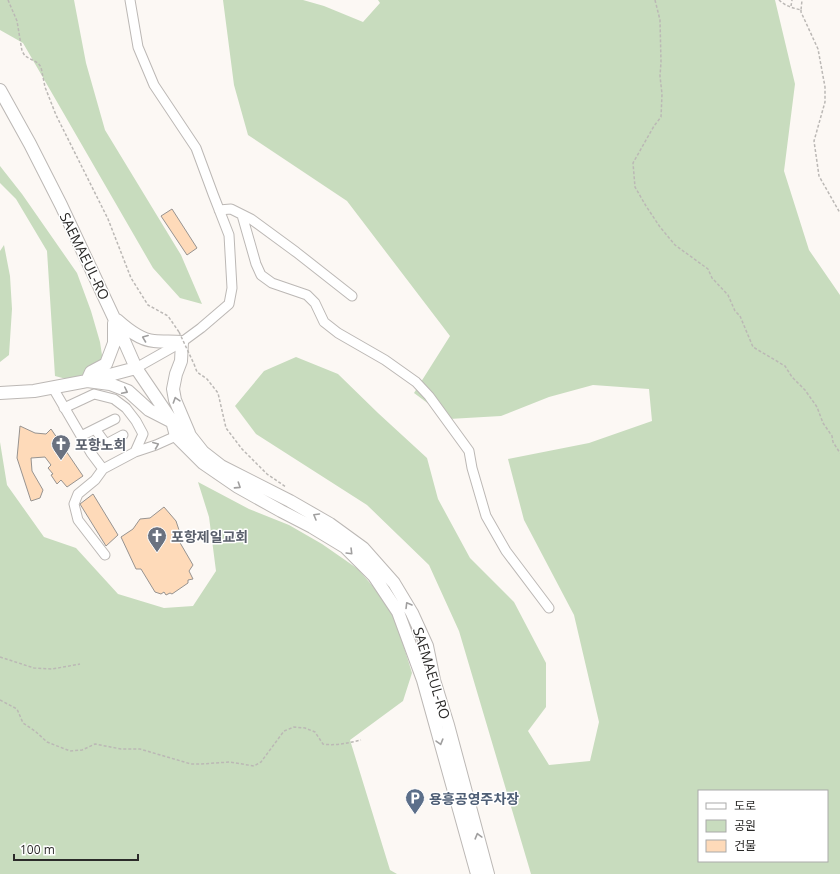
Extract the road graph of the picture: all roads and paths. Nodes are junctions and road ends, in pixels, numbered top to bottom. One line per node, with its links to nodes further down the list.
1 (8, 0): 15 (path)
2 (130, 0): 10 (street)
3 (655, 0): 29 (path)
4 (779, 0): 7 (path)
5 (802, 0): 8 (path)
6 (792, 1): 7 (path)
7 (791, 6): 8 (path)
8 (801, 10): 11 (path)
9 (0, 90): 14 (main road, SAEMAEUL-RO)
10 (219, 210): 12 (street); 15 (street)
11 (840, 213)
12 (242, 215): 13 (street); 33 (street)
13 (352, 296)
14 (114, 318): 15 (main road, one-way to 14); 16 (main road, SAEMAEUL-RO); 17 (main road)
15 (181, 337): 16 (street); 27 (main road, one-way to 15); 31 (path, bridge)
16 (136, 368): 17 (main road); 22 (main road, SAEMAEUL-RO)
17 (87, 381): 18 (main road); 22 (main road, one-way to 22)
18 (53, 388): 19 (main road); 20 (street)
19 (0, 393)
20 (64, 408): 25 (street); 28 (street)
21 (115, 419): 23 (street)
22 (172, 422): 26 (main road, SAEMAEUL-RO); 27 (main road, SAEMAEUL-RO)
23 (95, 429): 24 (street); 25 (street)
24 (123, 435)
25 (81, 436): 30 (street)
26 (176, 436): 28 (street, one-way to 26); 38 (main road, SAEMAEUL-RO, one-way to 38)
27 (190, 436): 39 (main road, SAEMAEUL-RO, one-way to 27)
28 (136, 452): 30 (street)
29 (840, 453)
30 (103, 469): 32 (street)
31 (286, 487)
32 (105, 555)
33 (549, 608)
34 (0, 658): 35 (path)
35 (80, 664)
36 (0, 700): 37 (path)
37 (361, 740)
38 (477, 874)
39 (488, 874)

